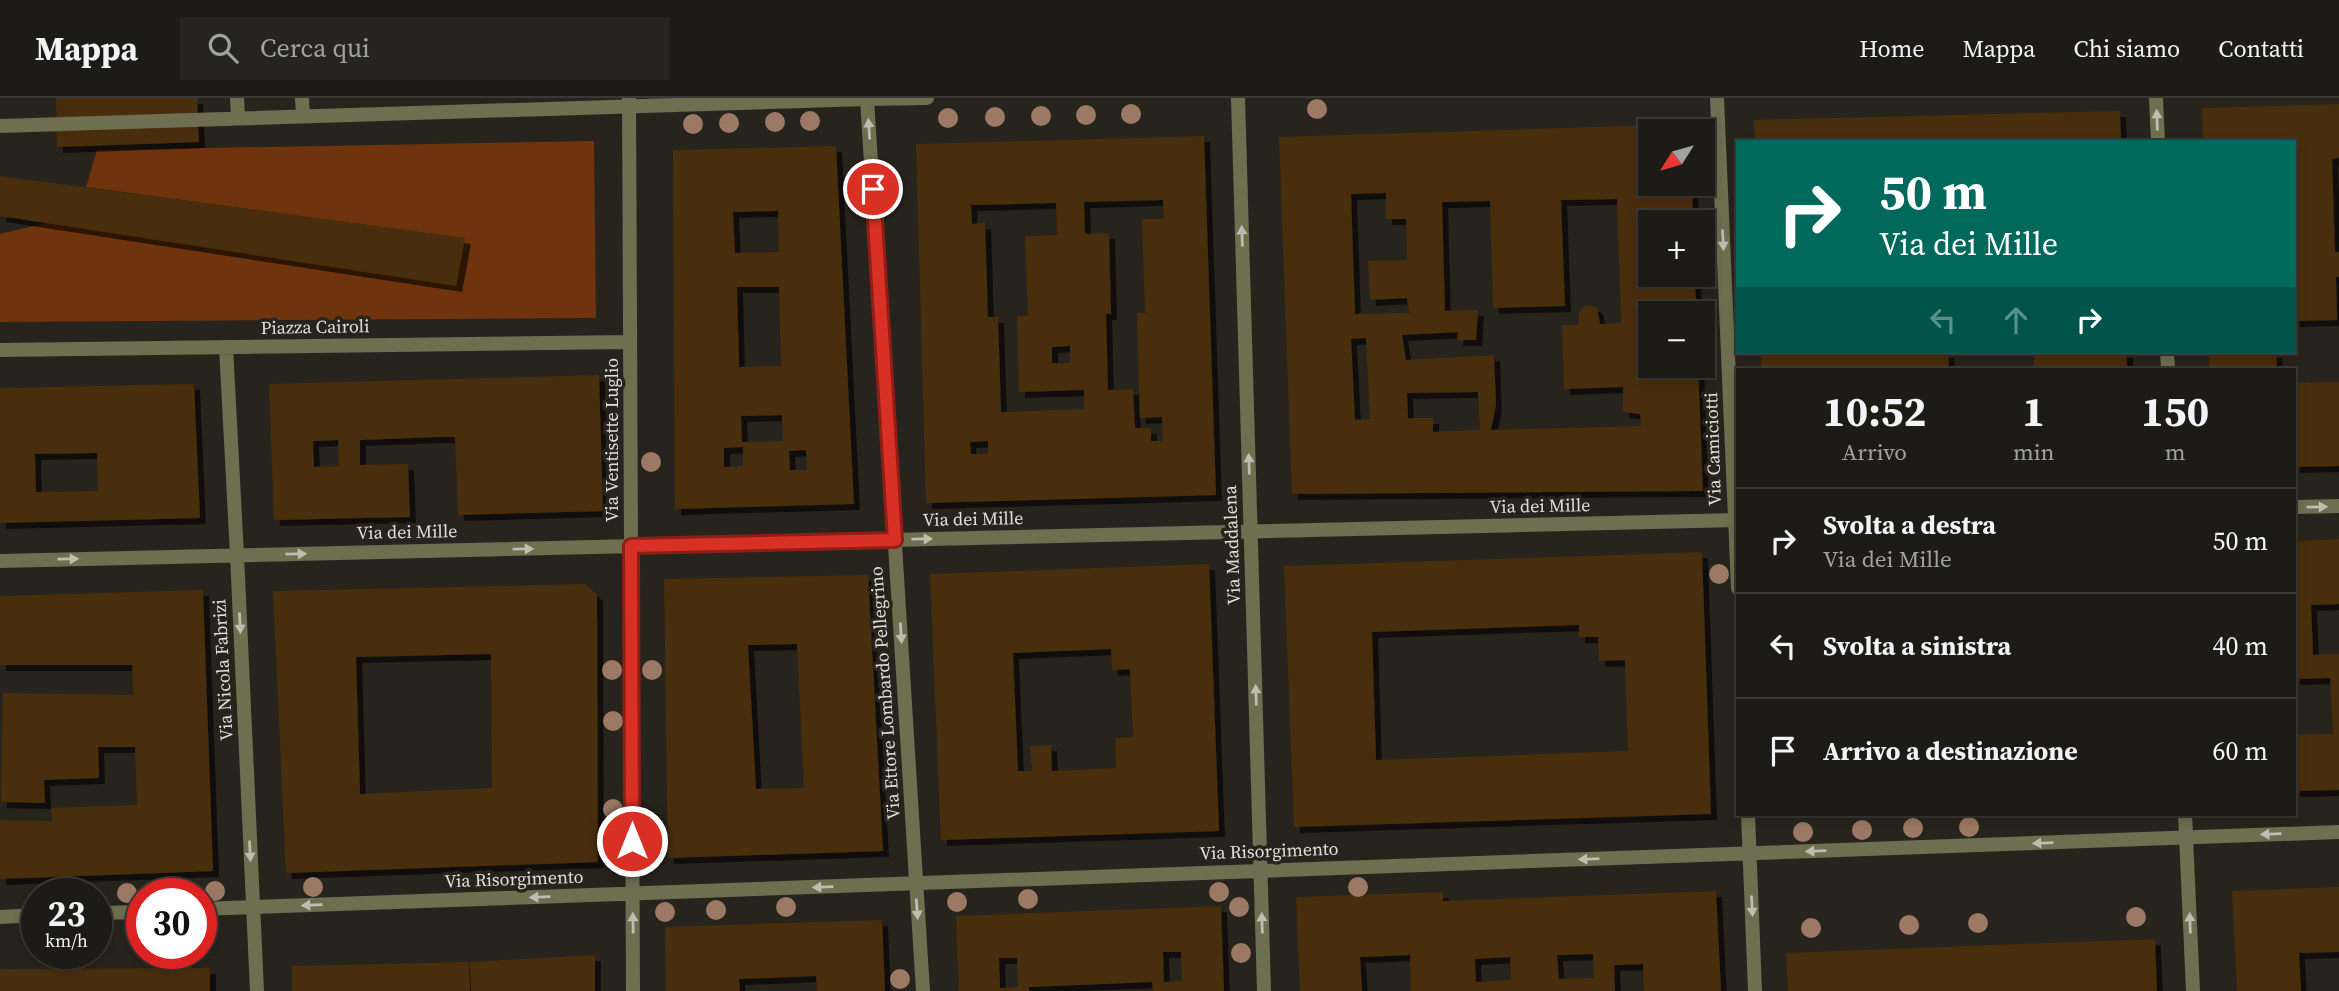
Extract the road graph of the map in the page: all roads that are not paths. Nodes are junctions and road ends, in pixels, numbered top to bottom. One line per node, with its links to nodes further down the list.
1 (237, 98): 11 (street)
2 (302, 98): 10 (street)
3 (927, 98): 7 (street)
4 (1238, 98): 20 (street, Via Maddalena, one-way to 4)
5 (1717, 98): 19 (street, Via Camiciotti, one-way to 19)
6 (2156, 98): 13 (street, one-way to 6)
7 (867, 99): 8 (street); 21 (street, Via Ettore Lombardo Pellegrino, one-way to 7)
8 (629, 102): 9 (street); 14 (street, Via Ventisette Luglio)
9 (474, 104): 10 (street)
10 (303, 116): 11 (street)
11 (238, 118): 12 (street)
12 (0, 126)
13 (2158, 140)
14 (630, 342): 15 (street, Piazza Cairoli); 22 (street, Via Ventisette Luglio)
15 (226, 347): 16 (street, Piazza Cairoli); 23 (street, Via Nicola Fabrizi)
16 (0, 351)
17 (2339, 506): 18 (street, one-way to 17)
18 (2296, 507)
19 (1736, 520): 20 (street, Via dei Mille)
20 (1251, 532): 21 (street, Via dei Mille, one-way to 20); 30 (street, Via Maddalena, one-way to 20)
21 (895, 540): 22 (street, Via dei Mille); 31 (street, Via Ettore Lombardo Pellegrino, one-way to 31)
22 (631, 546): 23 (street, Via dei Mille, one-way to 22); 32 (street, Via Ventisette Luglio)
23 (237, 555): 24 (street, Via dei Mille, one-way to 23); 33 (street, Via Nicola Fabrizi, one-way to 33)
24 (0, 561)
25 (1748, 816): 29 (street)
26 (2185, 816): 28 (street)
27 (2339, 832): 28 (street, Via Risorgimento, one-way to 28)
28 (2186, 838): 29 (street, Via Risorgimento, one-way to 29); 42 (street, one-way to 28)
29 (1749, 853): 30 (street, Via Risorgimento, one-way to 30); 41 (street, one-way to 41)
30 (1261, 871): 31 (street, Via Risorgimento); 40 (street, Via Maddalena, one-way to 30)
31 (916, 884): 32 (street, Via Risorgimento, one-way to 32); 39 (street, Via Ettore Lombardo Pellegrino, one-way to 39)
32 (632, 894): 33 (street, Via Risorgimento, one-way to 33); 38 (street, Via Ventisette Luglio, one-way to 32)
33 (253, 908): 34 (street, Via Risorgimento); 37 (street, Via Nicola Fabrizi)
34 (217, 909)
35 (21, 916): 36 (street)
36 (0, 917)
37 (257, 991)
38 (633, 991)
39 (923, 991)
40 (1264, 991)
41 (1755, 991)
42 (2193, 991)

